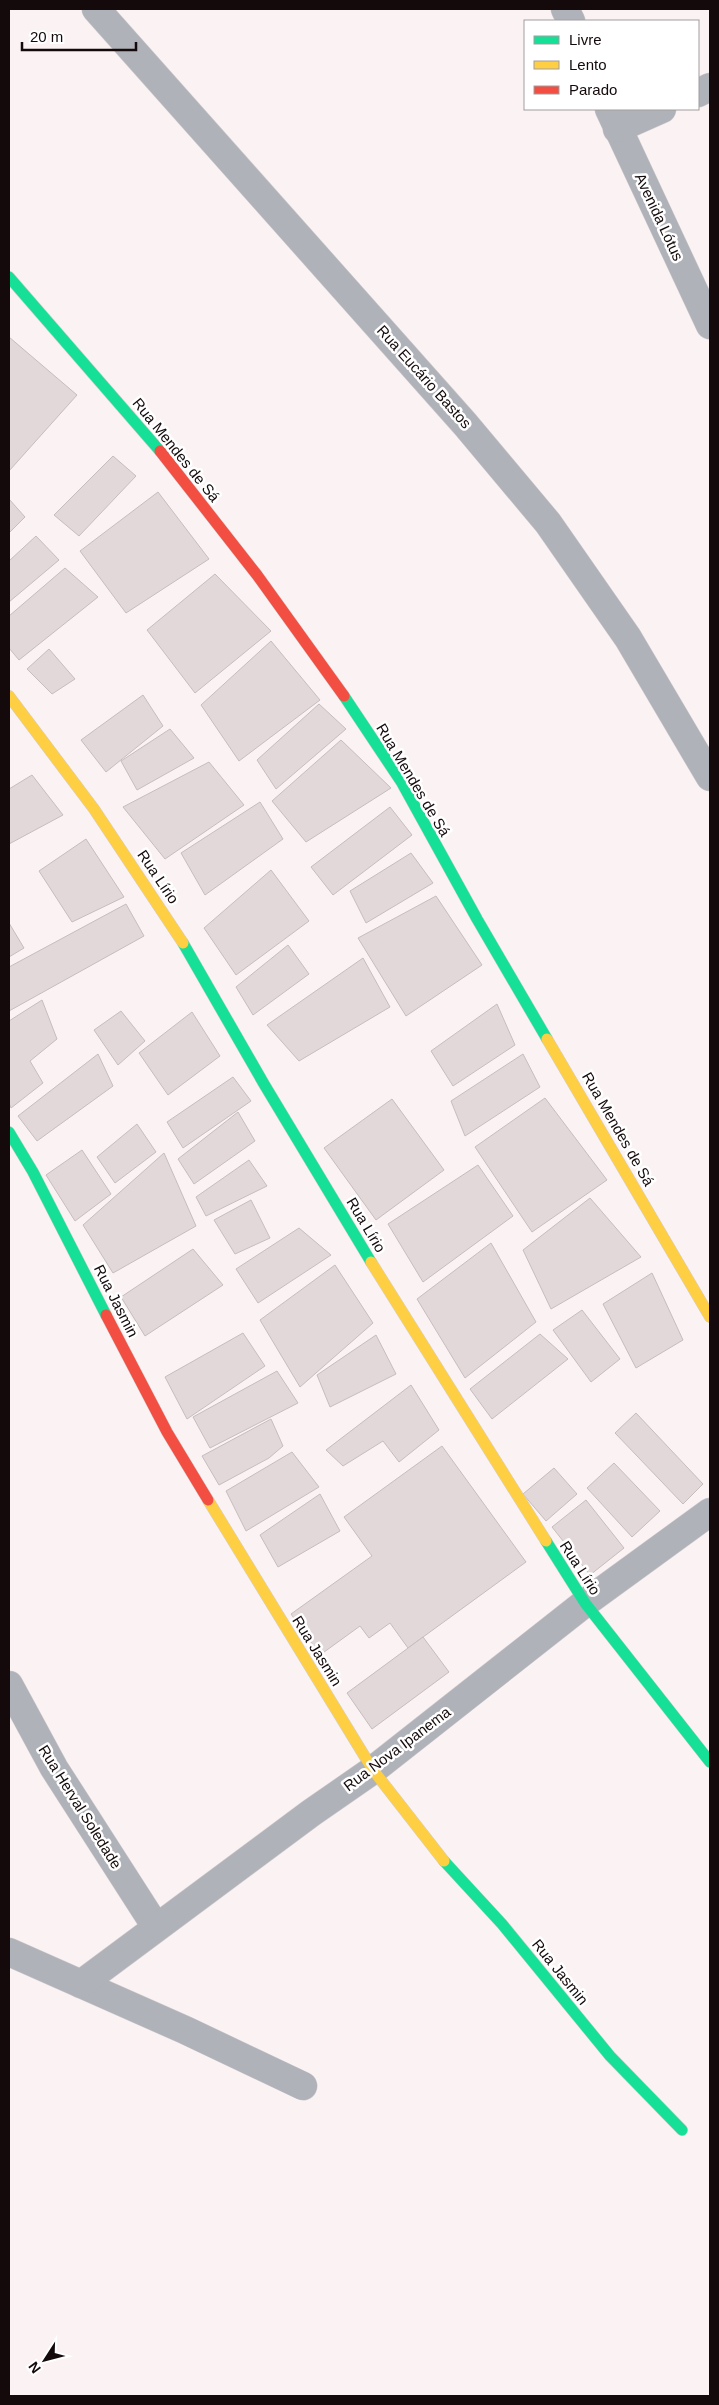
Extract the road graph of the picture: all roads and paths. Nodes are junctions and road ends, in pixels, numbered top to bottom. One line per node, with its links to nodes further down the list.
1 (96, 9): 7 (street, Rua Eucário Bastos)
2 (657, 110): 3 (street)
3 (613, 119): 5 (street, Avenida Lótus)
4 (9, 278): 9 (street, Rua Mendes de Sá)
5 (710, 325)
6 (9, 696): 11 (street, Rua Lírio)
7 (710, 777)
8 (9, 1132): 14 (street, Rua Jasmin)
9 (710, 1318)
10 (710, 1512): 11 (street, Rua Nova Ipanema)
11 (585, 1603): 13 (street, Rua Lírio); 14 (street, Rua Nova Ipanema)
12 (9, 1685): 15 (street, Rua Herval Soledade)
13 (710, 1762)
14 (373, 1770): 15 (street, Rua Nova Ipanema); 19 (street, Rua Jasmin)
15 (156, 1927): 17 (street, Rua Nova Ipanema)
16 (9, 1952): 17 (street)
17 (81, 1984): 18 (street)
18 (303, 2086)
19 (682, 2130)

